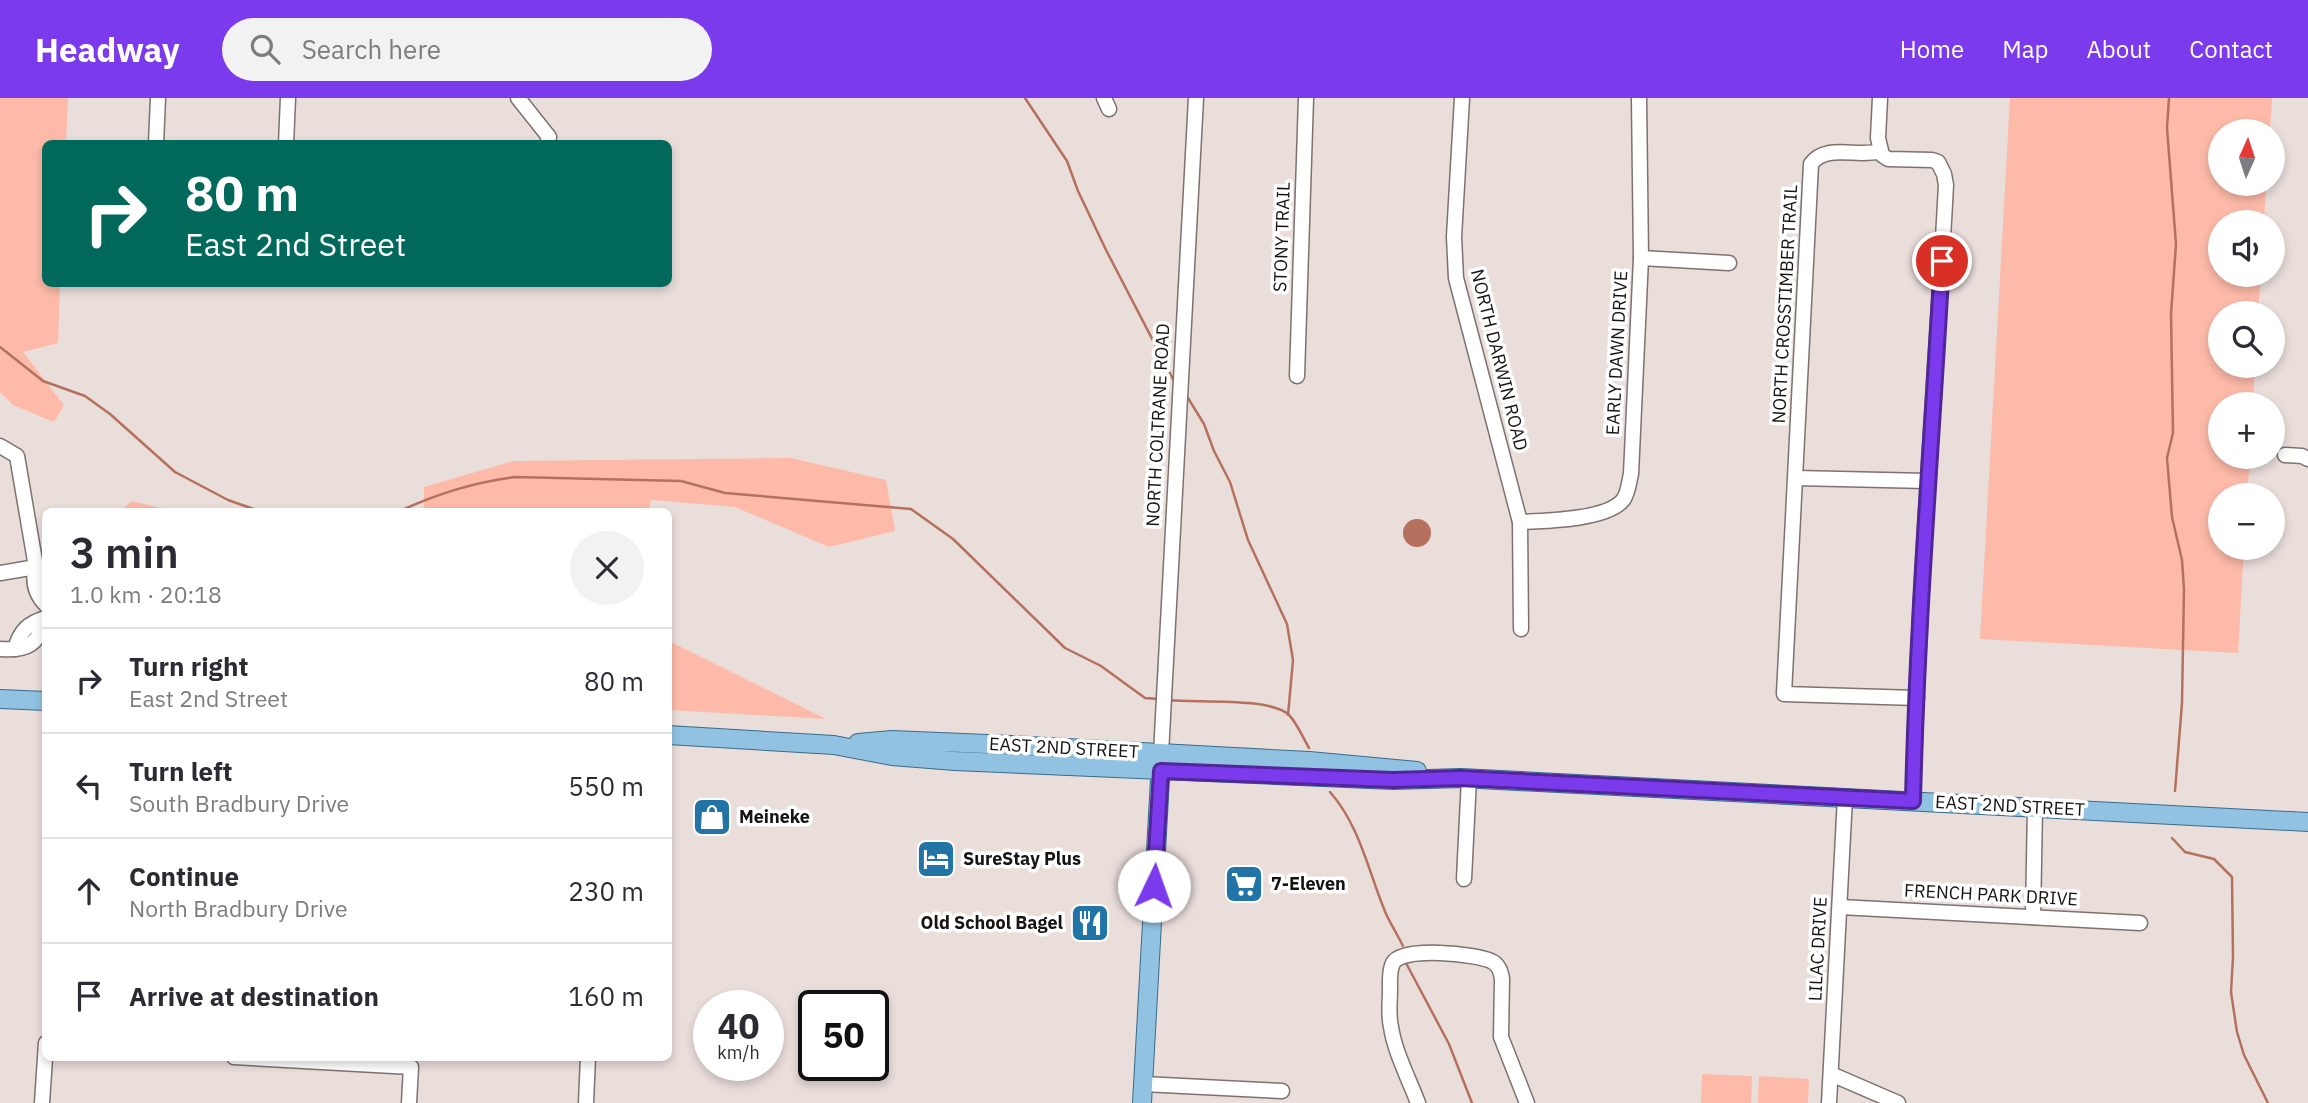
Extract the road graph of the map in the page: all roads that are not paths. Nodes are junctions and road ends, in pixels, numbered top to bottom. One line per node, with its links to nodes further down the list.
1 (159, 98): 9 (street)
2 (288, 98): 10 (street)
3 (518, 98): 11 (street)
4 (1196, 98): 36 (street, NORTH COLTRANE ROAD)
5 (1306, 98): 15 (street, STONY TRAIL)
6 (1462, 98): 21 (street, NORTH DARWIN ROAD)
7 (1639, 98): 13 (street, EARLY DAWN DRIVE)
8 (1880, 98): 12 (street)
9 (156, 140)
10 (286, 140)
11 (548, 140)
12 (1880, 151): 19 (street, NORTH CROSSTIMBER TRAIL); 20 (street, NORTH CROSSTIMBER TRAIL)
13 (1641, 258): 14 (street); 21 (street, EARLY DAWN DRIVE)
14 (1729, 263)
15 (1297, 376)
16 (0, 446): 22 (street)
17 (2285, 455): 18 (street)
18 (2308, 459)
19 (1797, 478): 20 (street); 29 (street, NORTH CROSSTIMBER TRAIL)
20 (1927, 481): 29 (street)
21 (1520, 522): 27 (street, NORTH DARWIN ROAD)
22 (36, 567): 23 (street); 24 (street)
23 (0, 573)
24 (42, 584): 25 (street)
25 (42, 601)
26 (42, 618): 28 (street)
27 (1521, 629)
28 (8, 649)
29 (1917, 698): 39 (street)
30 (0, 699): 31 (main road)
31 (42, 701)
32 (672, 735): 33 (main road, EAST 2ND STREET)
33 (834, 745): 34 (main road, EAST 2ND STREET); 35 (main road, EAST 2ND STREET)
34 (1011, 745): 35 (main road); 36 (main road, EAST 2ND STREET)
35 (955, 761): 36 (main road, EAST 2ND STREET)
36 (1161, 762): 37 (main road, EAST 2ND STREET); 50 (main road)
37 (1465, 778): 38 (main road, EAST 2ND STREET); 42 (street)
38 (1845, 797): 39 (main road, EAST 2ND STREET); 43 (street, LILAC DRIVE)
39 (1913, 801): 40 (main road, EAST 2ND STREET)
40 (2035, 807): 41 (main road, EAST 2ND STREET); 44 (street)
41 (2308, 822)
42 (1464, 879)
43 (1840, 906): 44 (street, FRENCH PARK DRIVE); 49 (street, LILAC DRIVE)
44 (2033, 917): 45 (street, FRENCH PARK DRIVE)
45 (2140, 923)
46 (44, 1061): 52 (street)
47 (313, 1061): 53 (street)
48 (588, 1061): 54 (street)
49 (1831, 1074): 58 (street, LILAC DRIVE); 59 (street)
50 (1143, 1083): 51 (street); 55 (main road)
51 (1282, 1091)
52 (43, 1103)
53 (409, 1103)
54 (586, 1103)
55 (1142, 1103)
56 (1418, 1103): 57 (street)
57 (1527, 1103)
58 (1829, 1103)
59 (1898, 1103)

